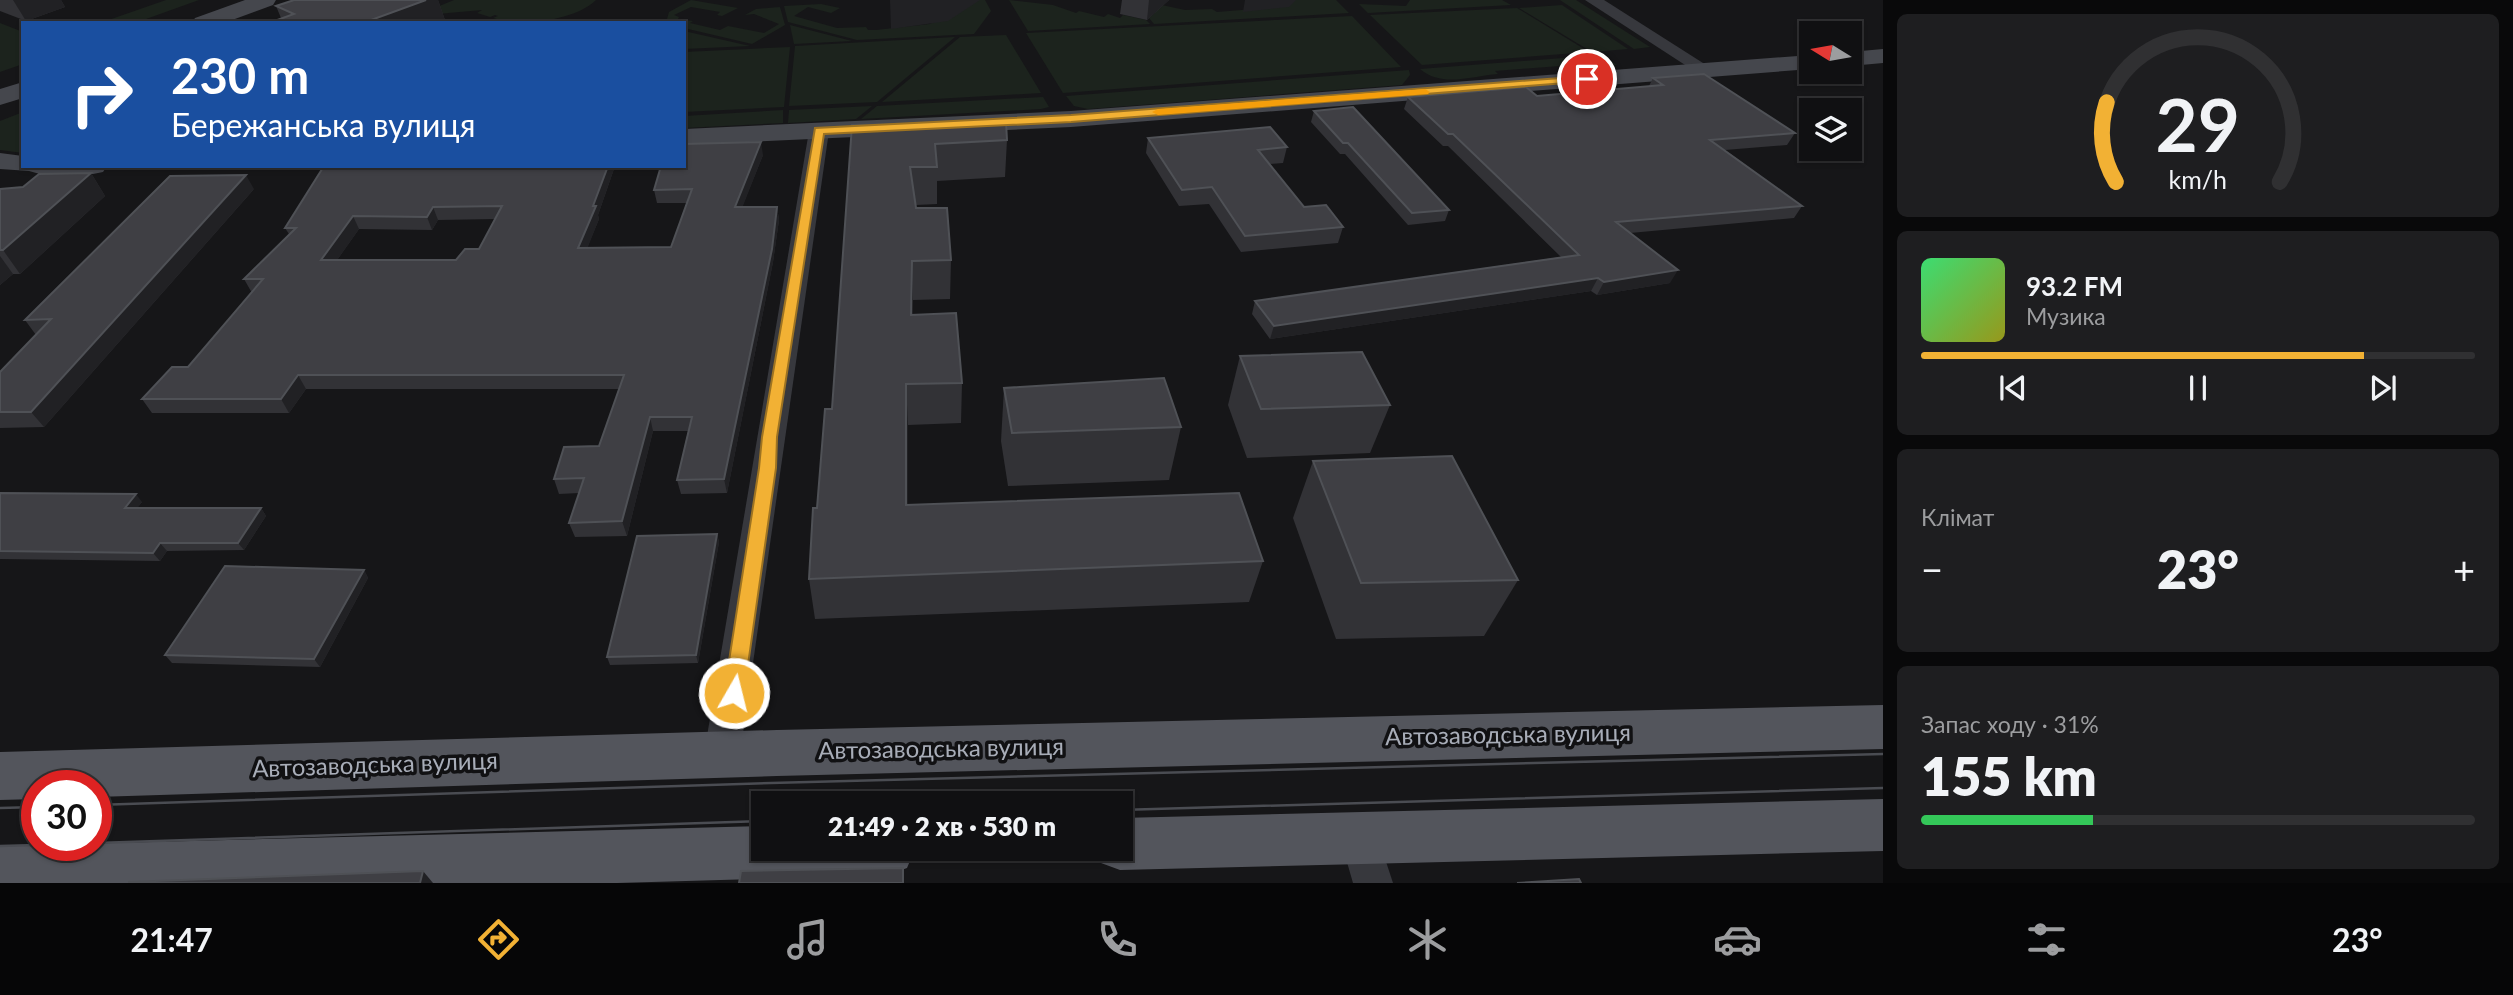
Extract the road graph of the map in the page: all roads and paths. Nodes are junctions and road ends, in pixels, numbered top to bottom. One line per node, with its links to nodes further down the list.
1 (265, 0): 3 (street)
2 (1592, 0): 7 (street)
3 (208, 21)
4 (1883, 56): 5 (street)
5 (1862, 58)
6 (1799, 63): 7 (street)
7 (1705, 70): 10 (street)
8 (21, 90): 9 (street)
9 (0, 97)
10 (819, 131): 11 (street); 15 (street)
11 (686, 137)
12 (0, 161): 13 (street)
13 (21, 164)
14 (1883, 727): 15 (main road, Автозаводська вулиця)
15 (722, 754): 16 (main road, Автозаводська вулиця)
16 (0, 776)
17 (1883, 825): 20 (main road)
18 (1133, 845): 20 (main road)
19 (751, 853): 21 (main road)
20 (1367, 861)
21 (0, 873)

